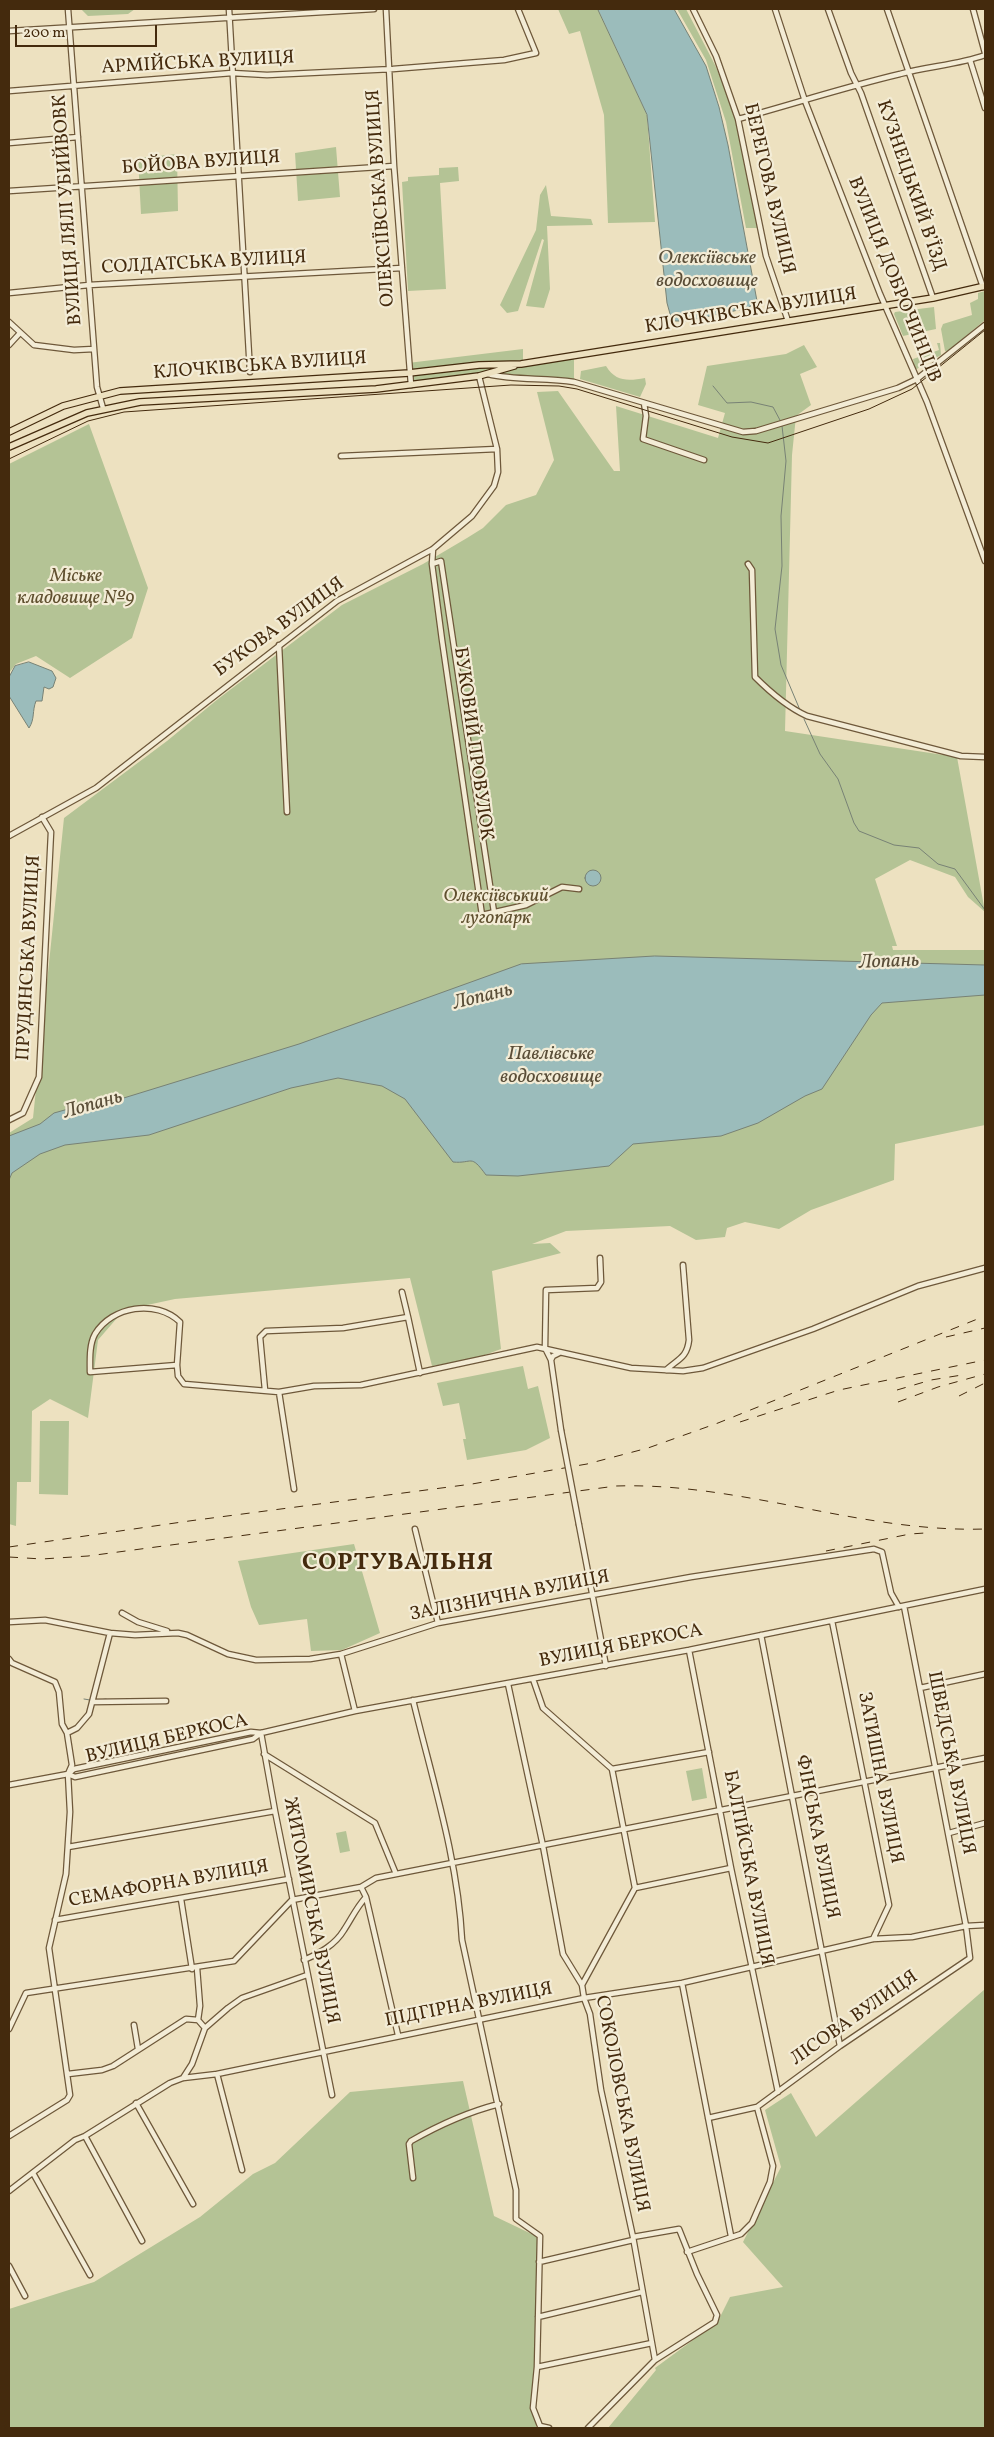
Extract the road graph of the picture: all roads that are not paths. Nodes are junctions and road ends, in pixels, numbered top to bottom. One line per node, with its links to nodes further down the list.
1 (68, 9): 12 (street, ВУЛИЦЯ ЛЯЛІ УБИЙВОВК)
2 (229, 9): 11 (street)
3 (374, 9): 11 (street)
4 (386, 9): 16 (street, ОЛЕКСІЇВСЬКА ВУЛИЦЯ)
5 (518, 9): 16 (street, АРМІЙСЬКА ВУЛИЦЯ)
6 (693, 9): 24 (street, БЕРЕГОВА ВУЛИЦЯ)
7 (775, 9): 22 (street, ВУЛИЦЯ ДОБРОЧИНЦІВ)
8 (828, 9): 19 (street, КУЗНЕЦЬКИЙ В’ЇЗД)
9 (887, 9): 17 (street)
10 (973, 9): 14 (street)
11 (229, 17): 12 (street); 18 (street)
12 (71, 26): 13 (street); 20 (street, ВУЛИЦЯ ЛЯЛІ УБИЙВОВК)
13 (9, 31)
14 (985, 54): 15 (street)
15 (970, 60): 17 (street); 23 (street)
16 (389, 69): 18 (street, АРМІЙСЬКА ВУЛИЦЯ); 27 (street, ОЛЕКСІЇВСЬКА ВУЛИЦЯ)
17 (907, 72): 19 (street); 34 (street)
18 (232, 73): 20 (street, АРМІЙСЬКА ВУЛИЦЯ); 28 (street)
19 (857, 84): 22 (street); 36 (street, КУЗНЕЦЬКИЙ В’ЇЗД)
20 (74, 86): 21 (street, АРМІЙСЬКА ВУЛИЦЯ); 25 (street, ВУЛИЦЯ ЛЯЛІ УБИЙВОВК)
21 (9, 91)
22 (805, 101): 24 (street); 37 (street, ВУЛИЦЯ ДОБРОЧИНЦІВ)
23 (985, 108)
24 (738, 119): 38 (street, БЕРЕГОВА ВУЛИЦЯ)
25 (78, 137): 26 (street); 29 (street, ВУЛИЦЯ ЛЯЛІ УБИЙВОВК)
26 (9, 143)
27 (394, 166): 28 (street, БОЙОВА ВУЛИЦЯ); 31 (street, ОЛЕКСІЇВСЬКА ВУЛИЦЯ)
28 (239, 177): 29 (street, БОЙОВА ВУЛИЦЯ); 32 (street)
29 (82, 187): 30 (street, БОЙОВА ВУЛИЦЯ); 33 (street, ВУЛИЦЯ ЛЯЛІ УБИЙВОВК)
30 (9, 191)
31 (402, 268): 32 (street, СОЛДАТСЬКА ВУЛИЦЯ); 46 (street, ОЛЕКСІЇВСЬКА ВУЛИЦЯ)
32 (244, 275): 33 (street, СОЛДАТСЬКА ВУЛИЦЯ); 45 (street)
33 (89, 285): 35 (street, СОЛДАТСЬКА ВУЛИЦЯ); 43 (street, ВУЛИЦЯ ЛЯЛІ УБИЙВОВК)
34 (984, 287): 36 (main road, КЛОЧКІВСЬКА ВУЛИЦЯ)
35 (9, 293)
36 (933, 298): 37 (main road, КЛОЧКІВСЬКА ВУЛИЦЯ)
37 (885, 305): 38 (main road, КЛОЧКІВСЬКА ВУЛИЦЯ); 49 (street, ВУЛИЦЯ ДОБРОЧИНЦІВ)
38 (788, 321): 44 (main road, КЛОЧКІВСЬКА ВУЛИЦЯ)
39 (9, 322): 41 (street)
40 (985, 325): 49 (street, КЛОЧКІВСЬКА ВУЛИЦЯ)
41 (20, 333): 42 (street); 43 (street)
42 (9, 345)
43 (94, 349): 51 (street, ВУЛИЦЯ ЛЯЛІ УБИЙВОВК)
44 (521, 364): 46 (main road, КЛОЧКІВСЬКА ВУЛИЦЯ); 47 (main road, КЛОЧКІВСЬКА ВУЛИЦЯ)
45 (250, 372)
46 (409, 373): 50 (street, ОЛЕКСІЇВСЬКА ВУЛИЦЯ); 51 (main road, КЛОЧКІВСЬКА ВУЛИЦЯ)
47 (488, 374): 48 (main road, КЛОЧКІВСЬКА ВУЛИЦЯ); 52 (street, КЛОЧКІВСЬКА ВУЛИЦЯ)
48 (479, 376): 50 (main road, КЛОЧКІВСЬКА ВУЛИЦЯ); 56 (street, БУКОВА ВУЛИЦЯ)
49 (917, 379): 52 (street, КЛОЧКІВСЬКА ВУЛИЦЯ); 60 (street, ВУЛИЦЯ ДОБРОЧИНЦІВ)
50 (411, 385): 53 (main road, КЛОЧКІВСЬКА ВУЛИЦЯ)
51 (99, 395): 53 (street, ВУЛИЦЯ ЛЯЛІ УБИЙВОВК); 54 (main road, КЛОЧКІВСЬКА ВУЛИЦЯ)
52 (644, 403): 58 (street)
53 (103, 408): 55 (main road, КЛОЧКІВСЬКА ВУЛИЦЯ)
54 (9, 432)
55 (9, 447)
56 (497, 449): 57 (street); 59 (street, БУКОВА ВУЛИЦЯ)
57 (341, 456)
58 (704, 460)
59 (433, 549): 61 (street, БУКОВИЙ ПРОВУЛОК); 63 (street, БУКОВА ВУЛИЦЯ)
60 (985, 561)
61 (432, 564): 69 (street, БУКОВИЙ ПРОВУЛОК); 69 (street, БУКОВИЙ ПРОВУЛОК)
62 (748, 564): 64 (street)
63 (279, 645): 65 (street); 66 (street, БУКОВА ВУЛИЦЯ)
64 (985, 757)
65 (287, 812)
66 (42, 817): 67 (street, БУКОВА ВУЛИЦЯ); 70 (street, ПРУДЯНСЬКА ВУЛИЦЯ)
67 (9, 836)
68 (579, 889): 69 (street)
69 (494, 912)
70 (9, 1120)
71 (600, 1258): 76 (street)
72 (683, 1265): 80 (street)
73 (985, 1268): 80 (street)
74 (402, 1292): 75 (street)
75 (408, 1318): 81 (street); 82 (street)
76 (545, 1348): 77 (street); 78 (street); 81 (street)
77 (559, 1353): 78 (street); 80 (street)
78 (551, 1360): 87 (street, bridge)
79 (177, 1365): 79 (street); 82 (street)
80 (665, 1370)
81 (420, 1373): 83 (street)
82 (265, 1390): 83 (street)
83 (279, 1392): 84 (street)
84 (294, 1489)
85 (415, 1530): 93 (street)
86 (985, 1589): 88 (street, ВУЛИЦЯ БЕРКОСА)
87 (592, 1596): 89 (street, ЗАЛІЗНИЧНА ВУЛИЦЯ); 93 (street, ЗАЛІЗНИЧНА ВУЛИЦЯ); 100 (street)
88 (904, 1606): 89 (street, ВУЛИЦЯ БЕРКОСА); 104 (street, ШВЕДСЬКА ВУЛИЦЯ)
89 (898, 1607): 91 (street, ВУЛИЦЯ БЕРКОСА)
90 (122, 1612): 94 (street)
91 (832, 1621): 96 (street, ВУЛИЦЯ БЕРКОСА); 117 (street, ЗАТИШНА ВУЛИЦЯ)
92 (9, 1622): 95 (street, ЗАЛІЗНИЧНА ВУЛИЦЯ)
93 (438, 1623): 98 (street, ЗАЛІЗНИЧНА ВУЛИЦЯ)
94 (171, 1632): 95 (street, ЗАЛІЗНИЧНА ВУЛИЦЯ); 98 (street, ЗАЛІЗНИЧНА ВУЛИЦЯ)
95 (110, 1633): 105 (street)
96 (762, 1635): 97 (street, ВУЛИЦЯ БЕРКОСА); 119 (street, ФІНСЬКА ВУЛИЦЯ)
97 (689, 1650): 100 (street, ВУЛИЦЯ БЕРКОСА); 111 (street, БАЛТІЙСЬКА ВУЛИЦЯ)
98 (341, 1654): 108 (street)
99 (9, 1659): 109 (street)
100 (606, 1666): 102 (street, ВУЛИЦЯ БЕРКОСА)
101 (985, 1674): 104 (street)
102 (534, 1679): 103 (street, ВУЛИЦЯ БЕРКОСА); 115 (street)
103 (508, 1684): 106 (street, ВУЛИЦЯ БЕРКОСА); 125 (street, СОКОЛОВСЬКА ВУЛИЦЯ)
104 (920, 1688): 114 (street, ШВЕДСЬКА ВУЛИЦЯ)
105 (93, 1700): 107 (street); 109 (street)
106 (413, 1700): 108 (street, ВУЛИЦЯ БЕРКОСА); 127 (street)
107 (166, 1701)
108 (355, 1711): 110 (street, ВУЛИЦЯ БЕРКОСА)
109 (68, 1733): 116 (street)
110 (261, 1733): 112 (street, ЖИТОМИРСЬКА ВУЛИЦЯ); 116 (street, ВУЛИЦЯ БЕРКОСА)
111 (709, 1752): 115 (street); 121 (street, БАЛТІЙСЬКА ВУЛИЦЯ)
112 (264, 1754): 120 (street, ЖИТОМИРСЬКА ВУЛИЦЯ); 129 (street)
113 (985, 1758): 114 (street)
114 (937, 1767): 117 (street); 124 (street, ШВЕДСЬКА ВУЛИЦЯ)
115 (612, 1768): 123 (street)
116 (68, 1774): 118 (street, ВУЛИЦЯ БЕРКОСА); 126 (street)
117 (866, 1782): 119 (street); 139 (street, ЗАТИШНА ВУЛИЦЯ)
118 (9, 1785)
119 (792, 1796): 121 (street); 140 (street, ФІНСЬКА ВУЛИЦЯ)
120 (274, 1811): 126 (street); 130 (street, ЖИТОМИРСЬКА ВУЛИЦЯ)
121 (720, 1811): 123 (street); 128 (street, БАЛТІЙСЬКА ВУЛИЦЯ)
122 (985, 1823): 124 (street)
123 (624, 1830): 125 (street); 132 (street)
124 (949, 1832): 138 (street, ШВЕДСЬКА ВУЛИЦЯ)
125 (543, 1846): 127 (street); 146 (street, СОКОЛОВСЬКА ВУЛИЦЯ)
126 (68, 1847): 136 (street)
127 (453, 1864): 129 (street); 150 (street)
128 (731, 1868): 132 (street); 142 (street, БАЛТІЙСЬКА ВУЛИЦЯ)
129 (396, 1874): 131 (street)
130 (289, 1879): 134 (street, СЕМАФОРНА ВУЛИЦЯ); 135 (street, ЖИТОМИРСЬКА ВУЛИЦЯ)
131 (361, 1887): 133 (street); 135 (street)
132 (635, 1888): 146 (street)
133 (366, 1898): 141 (street); 154 (street)
134 (181, 1899): 136 (street, СЕМАФОРНА ВУЛИЦЯ); 143 (street)
135 (292, 1900): 141 (street, ЖИТОМИРСЬКА ВУЛИЦЯ); 143 (street)
136 (55, 1920): 147 (street)
137 (985, 1925): 138 (street)
138 (966, 1926): 139 (street, ПІДГІРНА ВУЛИЦЯ); 155 (street, ЛІСОВА ВУЛИЦЯ)
139 (873, 1939): 140 (street, ПІДГІРНА ВУЛИЦЯ)
140 (824, 1950): 142 (street, ПІДГІРНА ВУЛИЦЯ); 155 (street, ФІНСЬКА ВУЛИЦЯ)
141 (304, 1960): 144 (street, ЖИТОМИРСЬКА ВУЛИЦЯ)
142 (751, 1966): 145 (street, ПІДГІРНА ВУЛИЦЯ); 161 (street, БАЛТІЙСЬКА ВУЛИЦЯ)
143 (195, 1968): 147 (street); 149 (street)
144 (307, 1975): 152 (street); 157 (street, ЖИТОМИРСЬКА ВУЛИЦЯ)
145 (682, 1983): 148 (street, ПІДГІРНА ВУЛИЦЯ); 166 (street)
146 (582, 1985): 148 (street, СОКОЛОВСЬКА ВУЛИЦЯ)
147 (53, 1988): 153 (street); 158 (street)
148 (584, 1998): 150 (street, ПІДГІРНА ВУЛИЦЯ); 175 (street, СОКОЛОВСЬКА ВУЛИЦЯ)
149 (198, 2020): 152 (street); 156 (street)
150 (480, 2021): 154 (street, ПІДГІРНА ВУЛИЦЯ); 164 (street)
151 (134, 2025): 156 (street)
152 (205, 2028): 160 (street)
153 (9, 2029)
154 (398, 2036): 157 (street, ПІДГІРНА ВУЛИЦЯ)
155 (840, 2046): 161 (street, ЛІСОВА ВУЛИЦЯ)
156 (138, 2049): 158 (street)
157 (322, 2051): 159 (street, ПІДГІРНА ВУЛИЦЯ); 162 (street, ЖИТОМИРСЬКА ВУЛИЦЯ)
158 (68, 2074): 167 (street)
159 (217, 2074): 160 (street, ПІДГІРНА ВУЛИЦЯ); 169 (street)
160 (183, 2078): 163 (street, ПІДГІРНА ВУЛИЦЯ)
161 (778, 2092): 165 (street, ЛІСОВА ВУЛИЦЯ)
162 (332, 2095)
163 (136, 2103): 168 (street, ПІДГІРНА ВУЛИЦЯ); 173 (street)
164 (498, 2104): 171 (street); 178 (street)
165 (757, 2107): 166 (street, ЛІСОВА ВУЛИЦЯ); 174 (street)
166 (708, 2118): 174 (street)
167 (9, 2136)
168 (85, 2136): 170 (street, ПІДГІРНА ВУЛИЦЯ); 176 (street)
169 (242, 2170)
170 (33, 2173): 172 (street, ПІДГІРНА ВУЛИЦЯ); 180 (street)
171 (413, 2178)
172 (9, 2191)
173 (193, 2204)
174 (731, 2236): 177 (street)
175 (633, 2238): 177 (street); 178 (street); 181 (street, СОКОЛОВСЬКА ВУЛИЦЯ)
176 (142, 2241)
177 (687, 2252): 185 (street)
178 (539, 2262): 183 (street)
179 (9, 2266): 182 (street)
180 (90, 2275)
181 (642, 2292): 183 (street); 184 (street, СОКОЛОВСЬКА ВУЛИЦЯ)
182 (25, 2296)
183 (538, 2317): 186 (street)
184 (652, 2343): 185 (street, СОКОЛОВСЬКА ВУЛИЦЯ); 186 (street)
185 (655, 2360): 188 (street)
186 (538, 2366): 187 (street)
187 (548, 2428)
188 (588, 2428)

